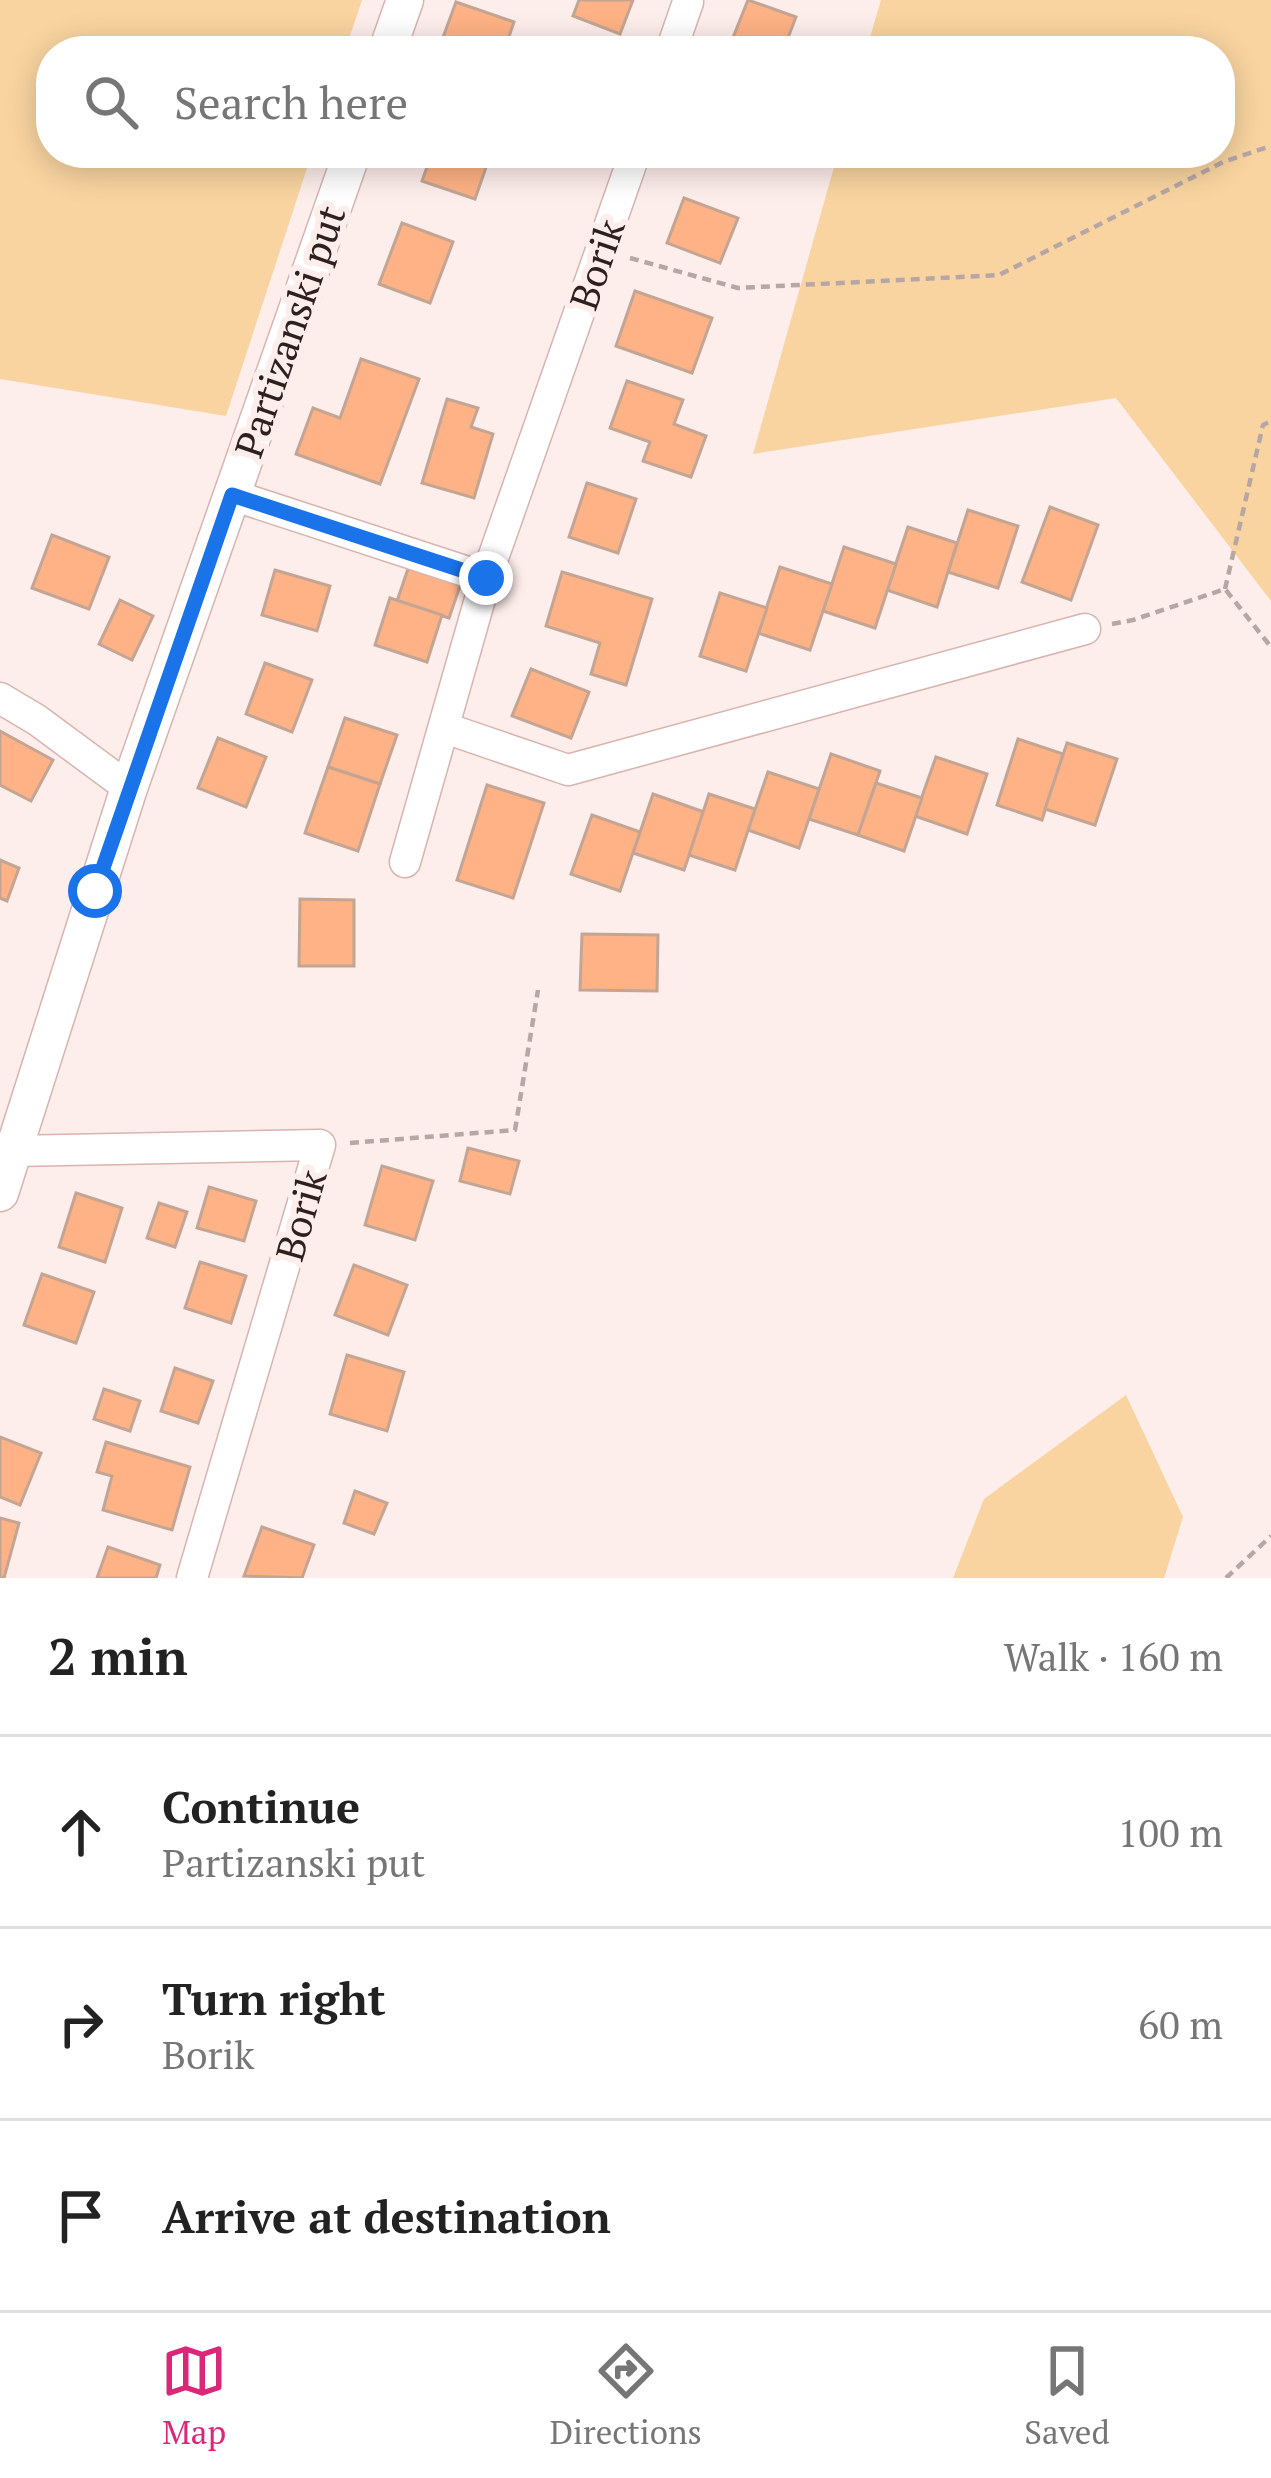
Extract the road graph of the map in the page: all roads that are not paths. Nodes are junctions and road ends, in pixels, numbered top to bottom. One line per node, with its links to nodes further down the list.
1 (405, 0): 3 (street)
2 (688, 2): 4 (street)
3 (392, 36)
4 (676, 36)
5 (347, 168): 7 (street, Partizanski put)
6 (630, 168): 8 (street, Borik)
7 (232, 495): 8 (street); 12 (street, Partizanski put)
8 (486, 578): 11 (street, Borik)
9 (1085, 629): 11 (street)
10 (0, 698): 12 (street)
11 (445, 728): 13 (street, Borik)
12 (129, 788): 14 (street, Partizanski put)
13 (405, 862)
14 (14, 1151): 15 (street, Partizanski put); 16 (street, Borik)
15 (0, 1193)
16 (192, 1578)

